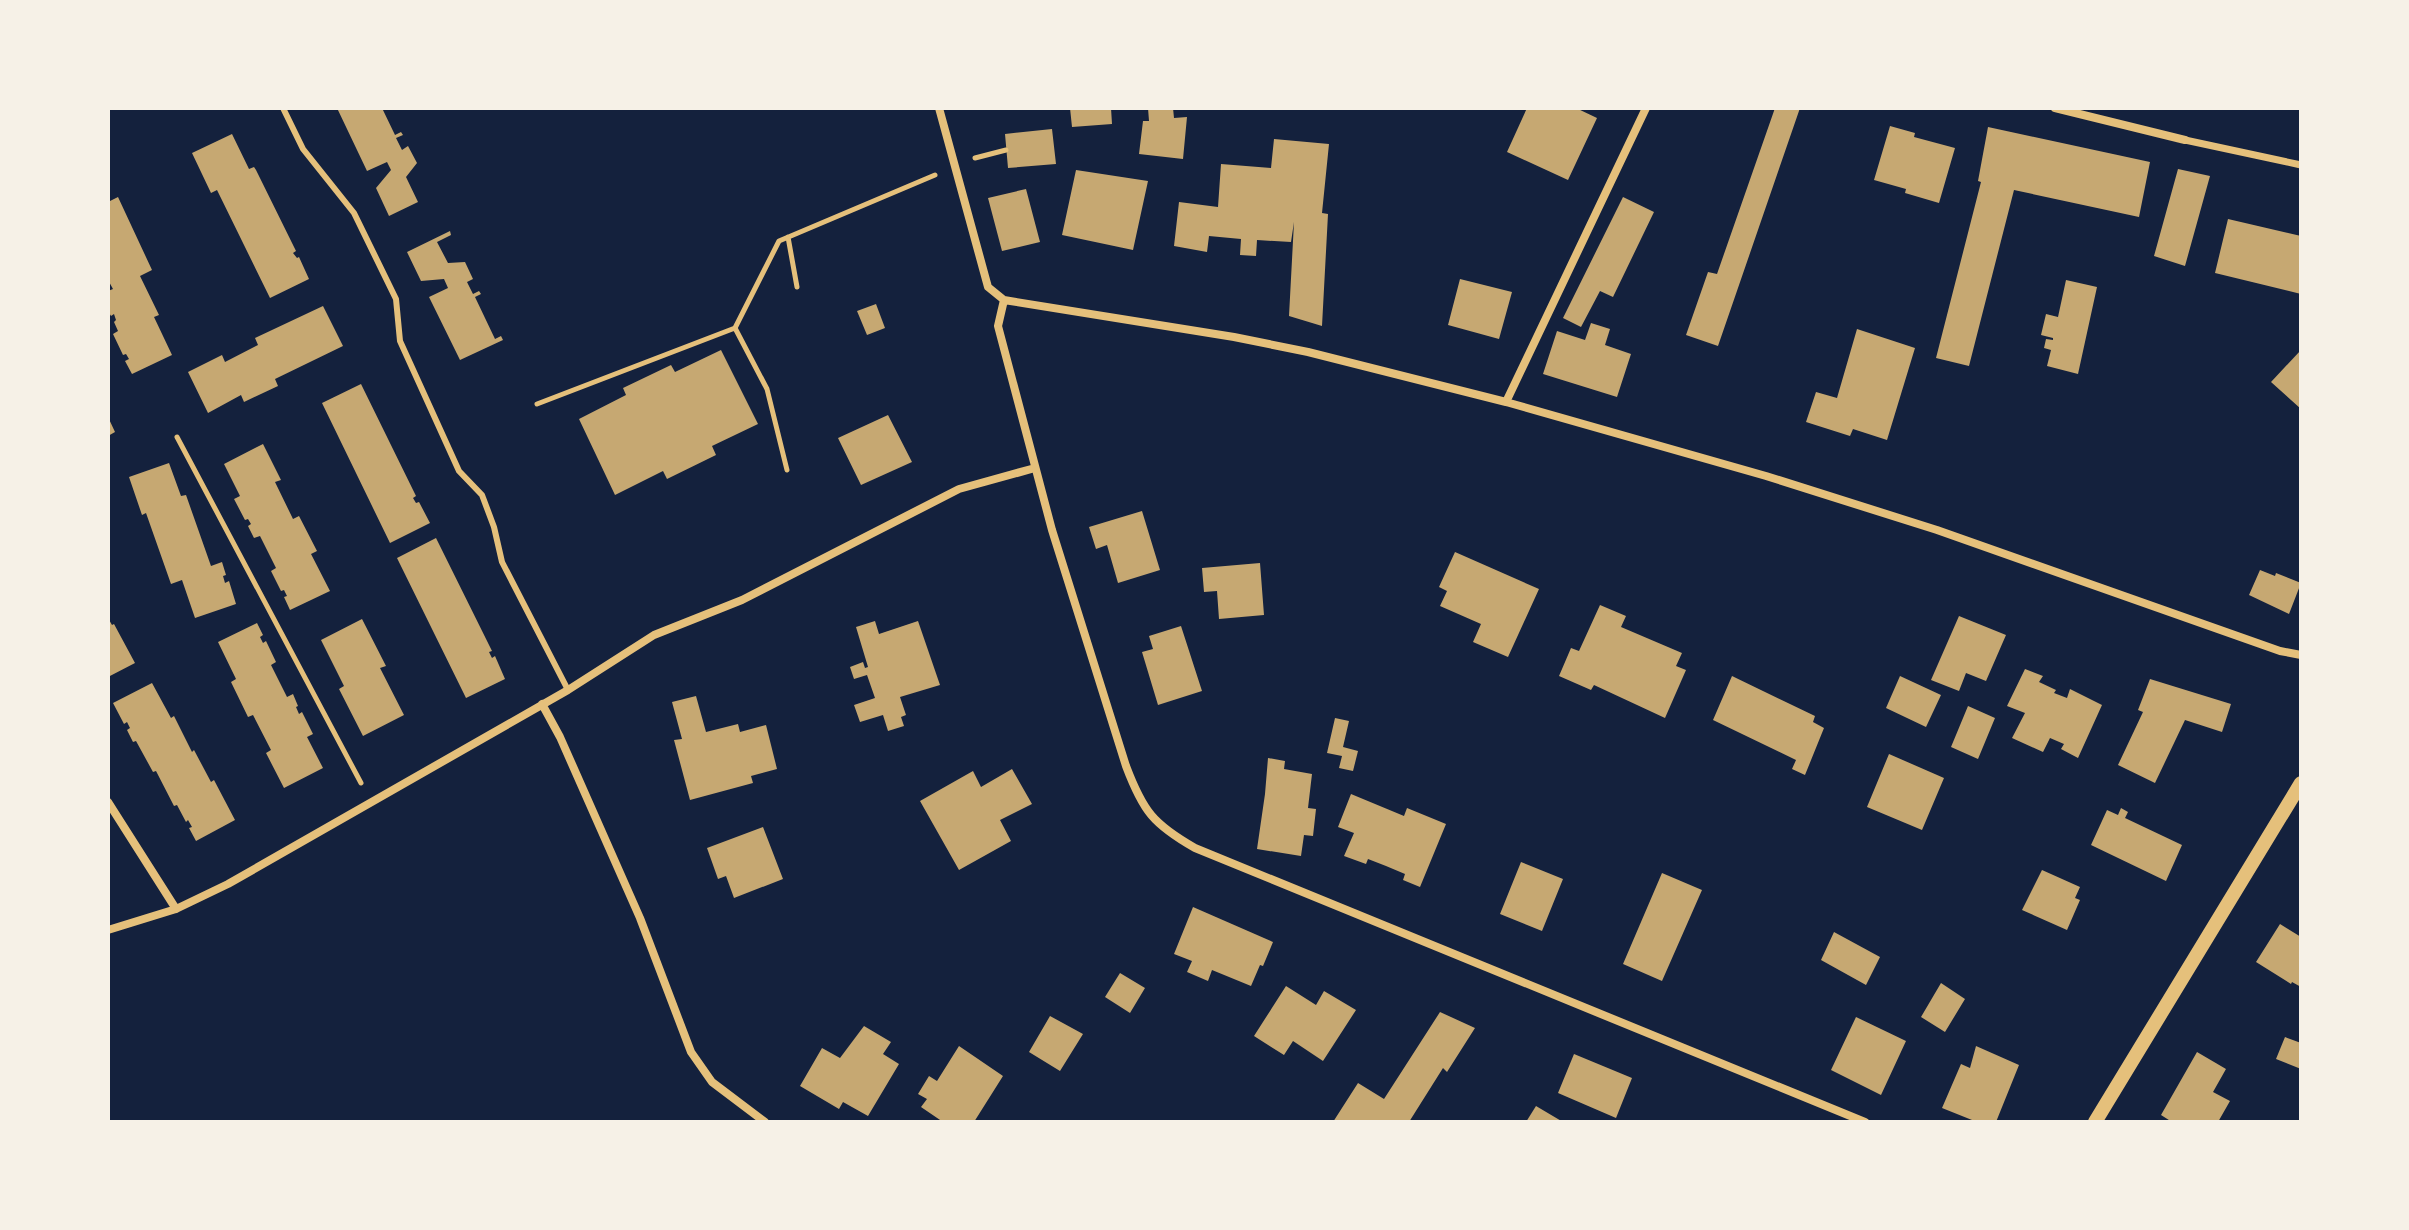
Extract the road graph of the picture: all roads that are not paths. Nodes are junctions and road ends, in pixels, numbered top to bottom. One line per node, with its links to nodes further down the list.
1 (283, 108): 12 (lane)
2 (939, 108): 8 (street)
3 (1646, 108): 9 (street)
4 (2055, 108): 5 (street)
5 (2092, 112): 6 (street)
6 (2185, 140): 7 (street)
7 (2301, 165)
8 (1004, 300): 9 (street); 10 (street)
9 (1506, 402): 11 (street)
10 (1035, 468): 12 (street); 19 (street)
11 (2301, 655)
12 (568, 690): 13 (street)
13 (542, 704): 16 (street); 18 (street)
14 (2301, 783): 20 (street)
15 (108, 802): 16 (street)
16 (176, 909): 17 (street)
17 (108, 930)
18 (765, 1122)
19 (1865, 1122)
20 (2095, 1122)

